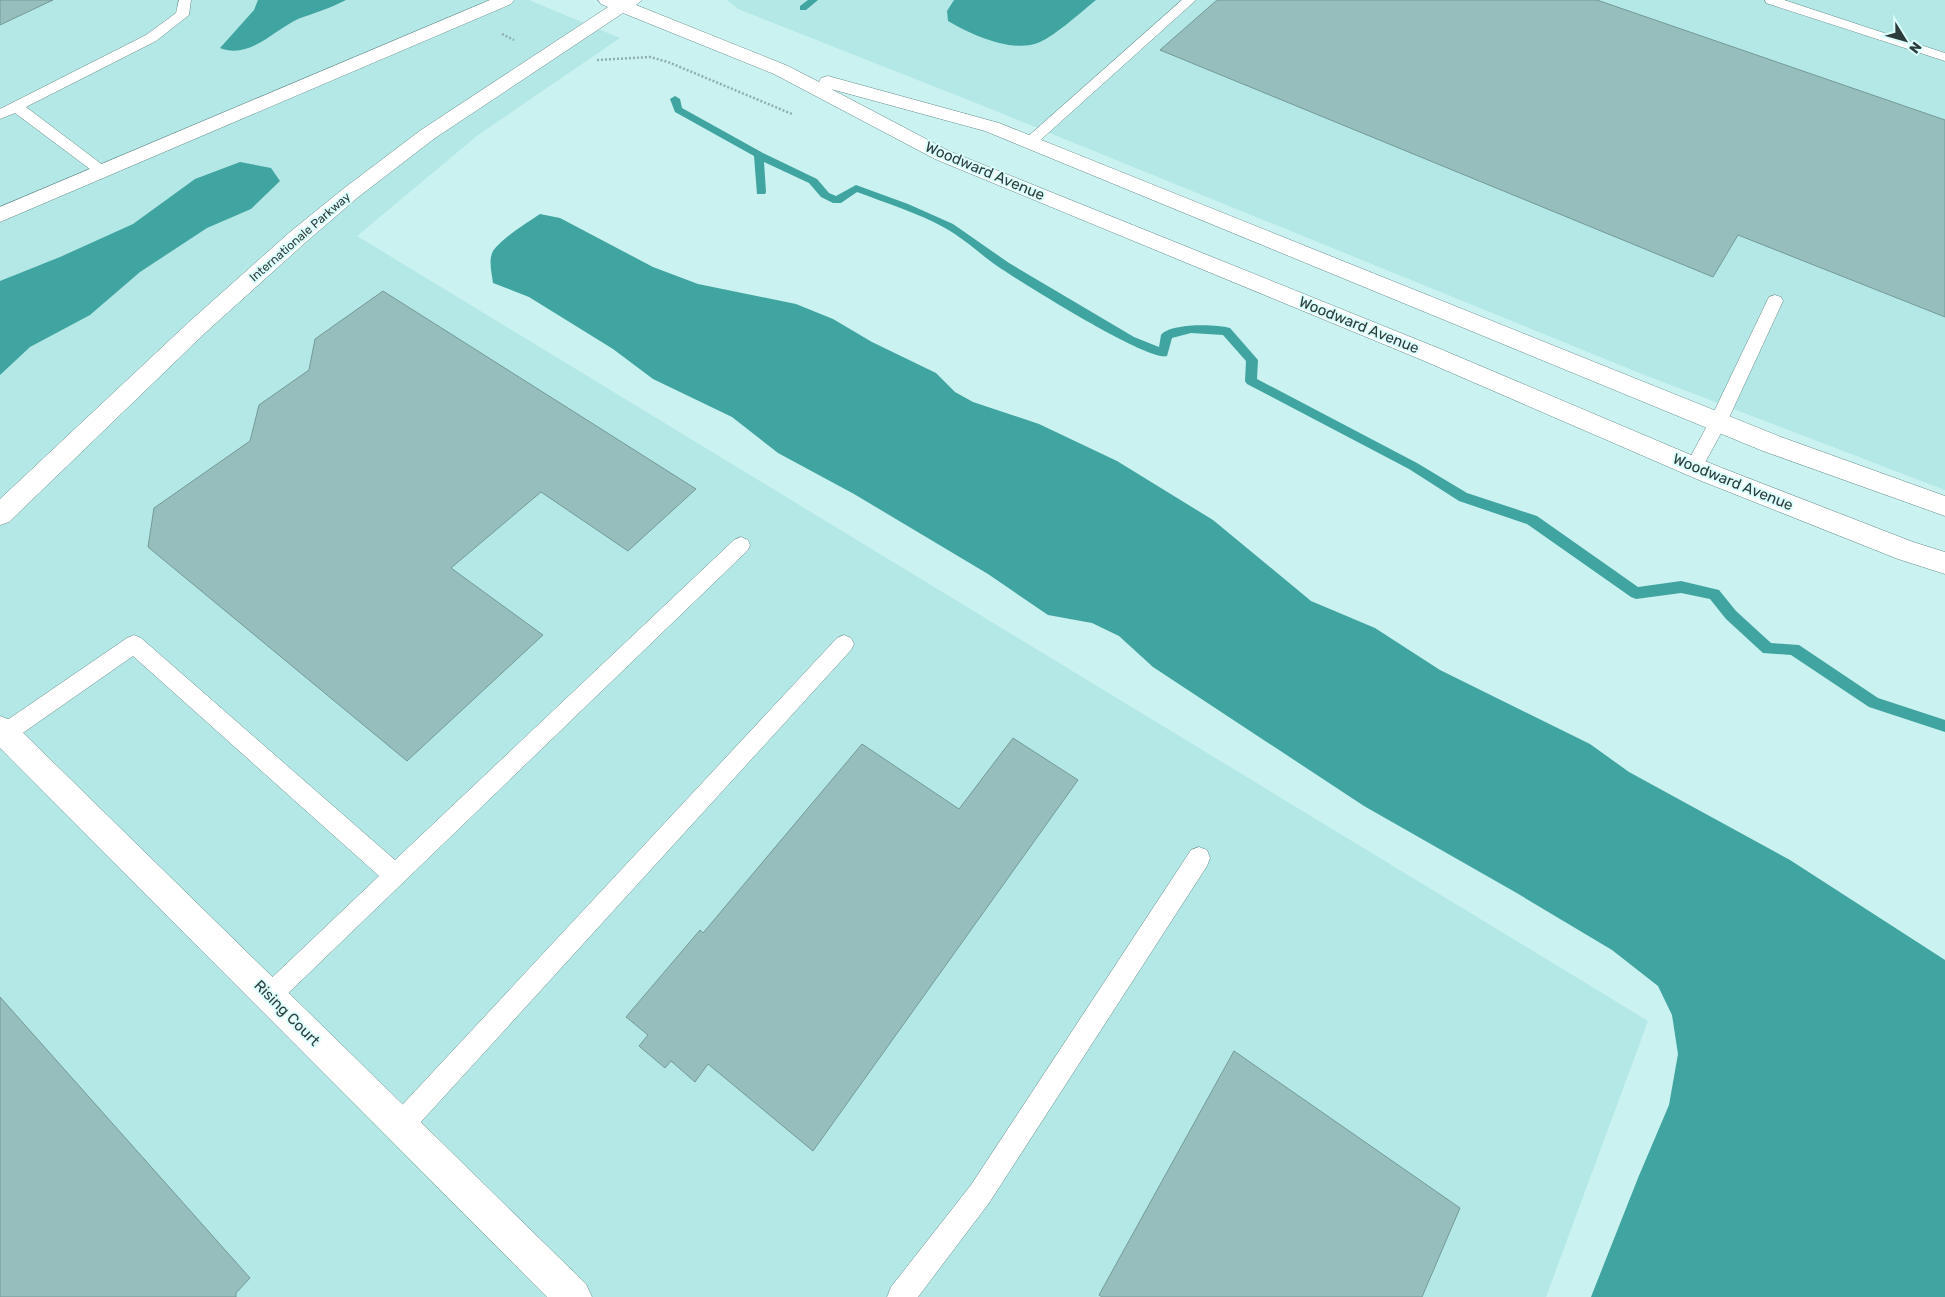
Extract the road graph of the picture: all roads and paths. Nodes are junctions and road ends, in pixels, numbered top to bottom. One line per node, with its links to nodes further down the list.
1 (185, 0): 10 (lane)
2 (505, 0): 13 (street)
3 (1190, 0): 12 (lane)
4 (1771, 0): 8 (lane)
5 (621, 2): 9 (street, Woodward Avenue); 19 (street, Internationale Parkway)
6 (498, 33): 7 (path)
7 (521, 43)
8 (1945, 57)
9 (781, 70): 12 (street, Woodward Avenue); 17 (street, Woodward Avenue)
10 (16, 107): 11 (lane); 13 (lane)
11 (0, 115)
12 (1030, 142): 16 (street, Woodward Avenue)
13 (103, 172): 14 (street)
14 (0, 215)
15 (1775, 300): 16 (lane)
16 (1718, 422): 17 (lane); 18 (street, Woodward Avenue)
17 (1694, 467): 21 (street, Woodward Avenue)
18 (1945, 506)
19 (0, 515)
20 (741, 545): 25 (lane)
21 (1945, 563)
22 (844, 644): 27 (lane)
23 (2, 733): 25 (lane); 26 (street, Rising Court)
24 (1199, 858): 29 (lane)
25 (395, 876): 26 (lane)
26 (269, 996): 27 (street, Rising Court)
27 (400, 1126): 28 (street, Rising Court)
28 (573, 1297)
29 (901, 1297)

